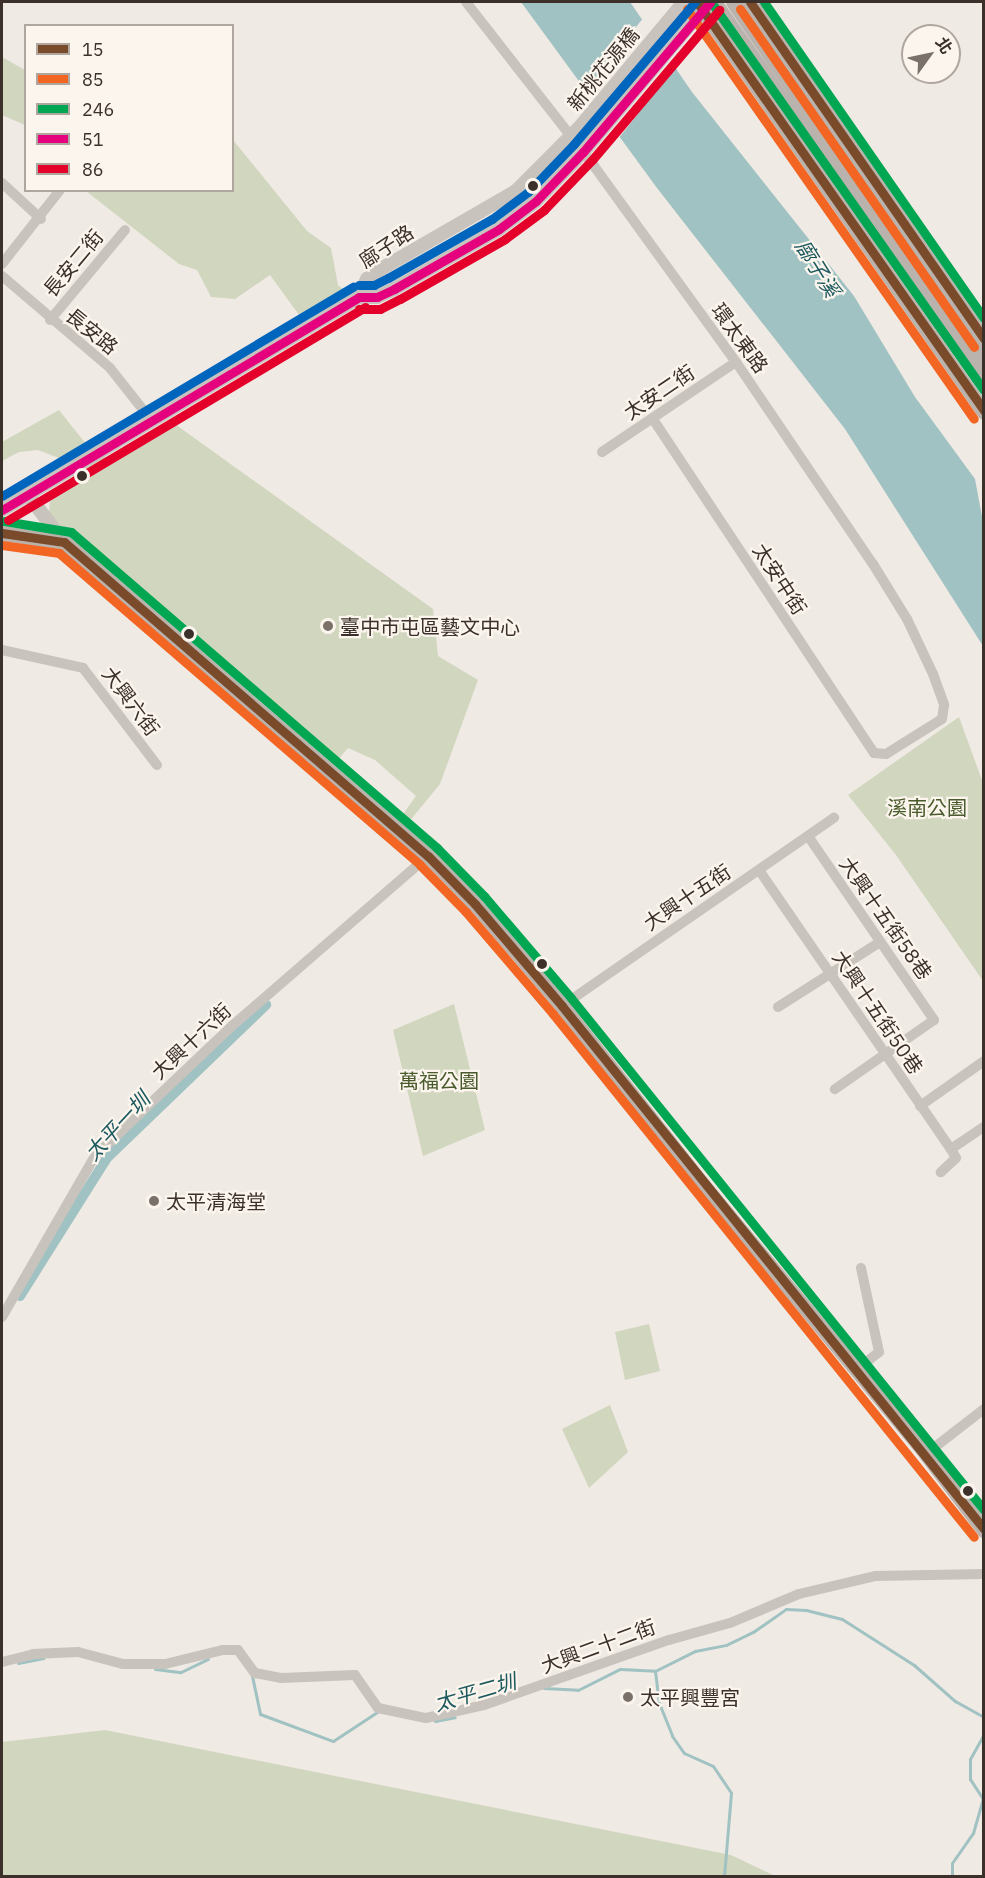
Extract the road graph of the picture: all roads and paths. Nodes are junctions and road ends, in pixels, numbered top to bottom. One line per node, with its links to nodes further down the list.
1 (466, 2): 6 (street, 環太東路)
2 (733, 2): 18 (main road)
3 (750, 2): 16 (main road)
4 (706, 3): 7 (street, 新桃花源橋); 19 (main road); 20 (main road)
5 (681, 4): 6 (street, 新桃花源橋)
6 (574, 133): 7 (street, 環太東路); 14 (street, 廍子路)
7 (587, 148): 14 (street, 廍子路); 17 (street, 環太東路)
8 (2, 183): 10 (street)
9 (59, 192): 10 (street)
10 (41, 219): 12 (street)
11 (125, 230): 15 (street, 長安二街)
12 (2, 264)
13 (2, 276): 15 (street, 長安路)
14 (359, 297): 22 (street)
15 (50, 320): 22 (street, 長安路)
16 (984, 340)
17 (736, 362): 21 (street, 太安二街); 29 (street, 環太東路)
18 (984, 363)
19 (984, 385)
20 (984, 412)
21 (653, 419): 23 (street, 太安二街); 29 (street, 太安中街)
22 (152, 421): 24 (street)
23 (602, 452)
24 (28, 495): 25 (street); 27 (street)
25 (2, 510)
26 (2, 532): 27 (main road)
27 (64, 542): 33 (main road)
28 (2, 650): 30 (street, 大興六街)
29 (880, 756)
30 (157, 765)
31 (834, 818): 32 (street, 大興十五街)
32 (808, 836): 34 (street, 大興十五街); 35 (street, 大興十五街58巷)
33 (428, 856): 37 (main road); 47 (street, 大興十六街)
34 (759, 870): 36 (street, 大興十五街50巷); 37 (street, 大興十五街)
35 (880, 942): 36 (street); 39 (street, 大興十五街58巷)
36 (831, 974): 38 (street); 39 (street, 大興十五街50巷)
37 (562, 1006): 48 (main road)
38 (778, 1007)
39 (885, 1054): 41 (street); 42 (street, 大興十五街50巷)
40 (984, 1061): 42 (street)
41 (835, 1089)
42 (920, 1106): 44 (street, 大興十五街50巷)
43 (984, 1126): 44 (street)
44 (951, 1149): 45 (street)
45 (941, 1172)
46 (861, 1268): 48 (street)
47 (2, 1317)
48 (856, 1370): 50 (main road)
49 (984, 1409): 50 (street)
50 (926, 1454): 51 (main road)
51 (984, 1530)
52 (984, 1574): 53 (street, 大興二十二街)
53 (2, 1662)

